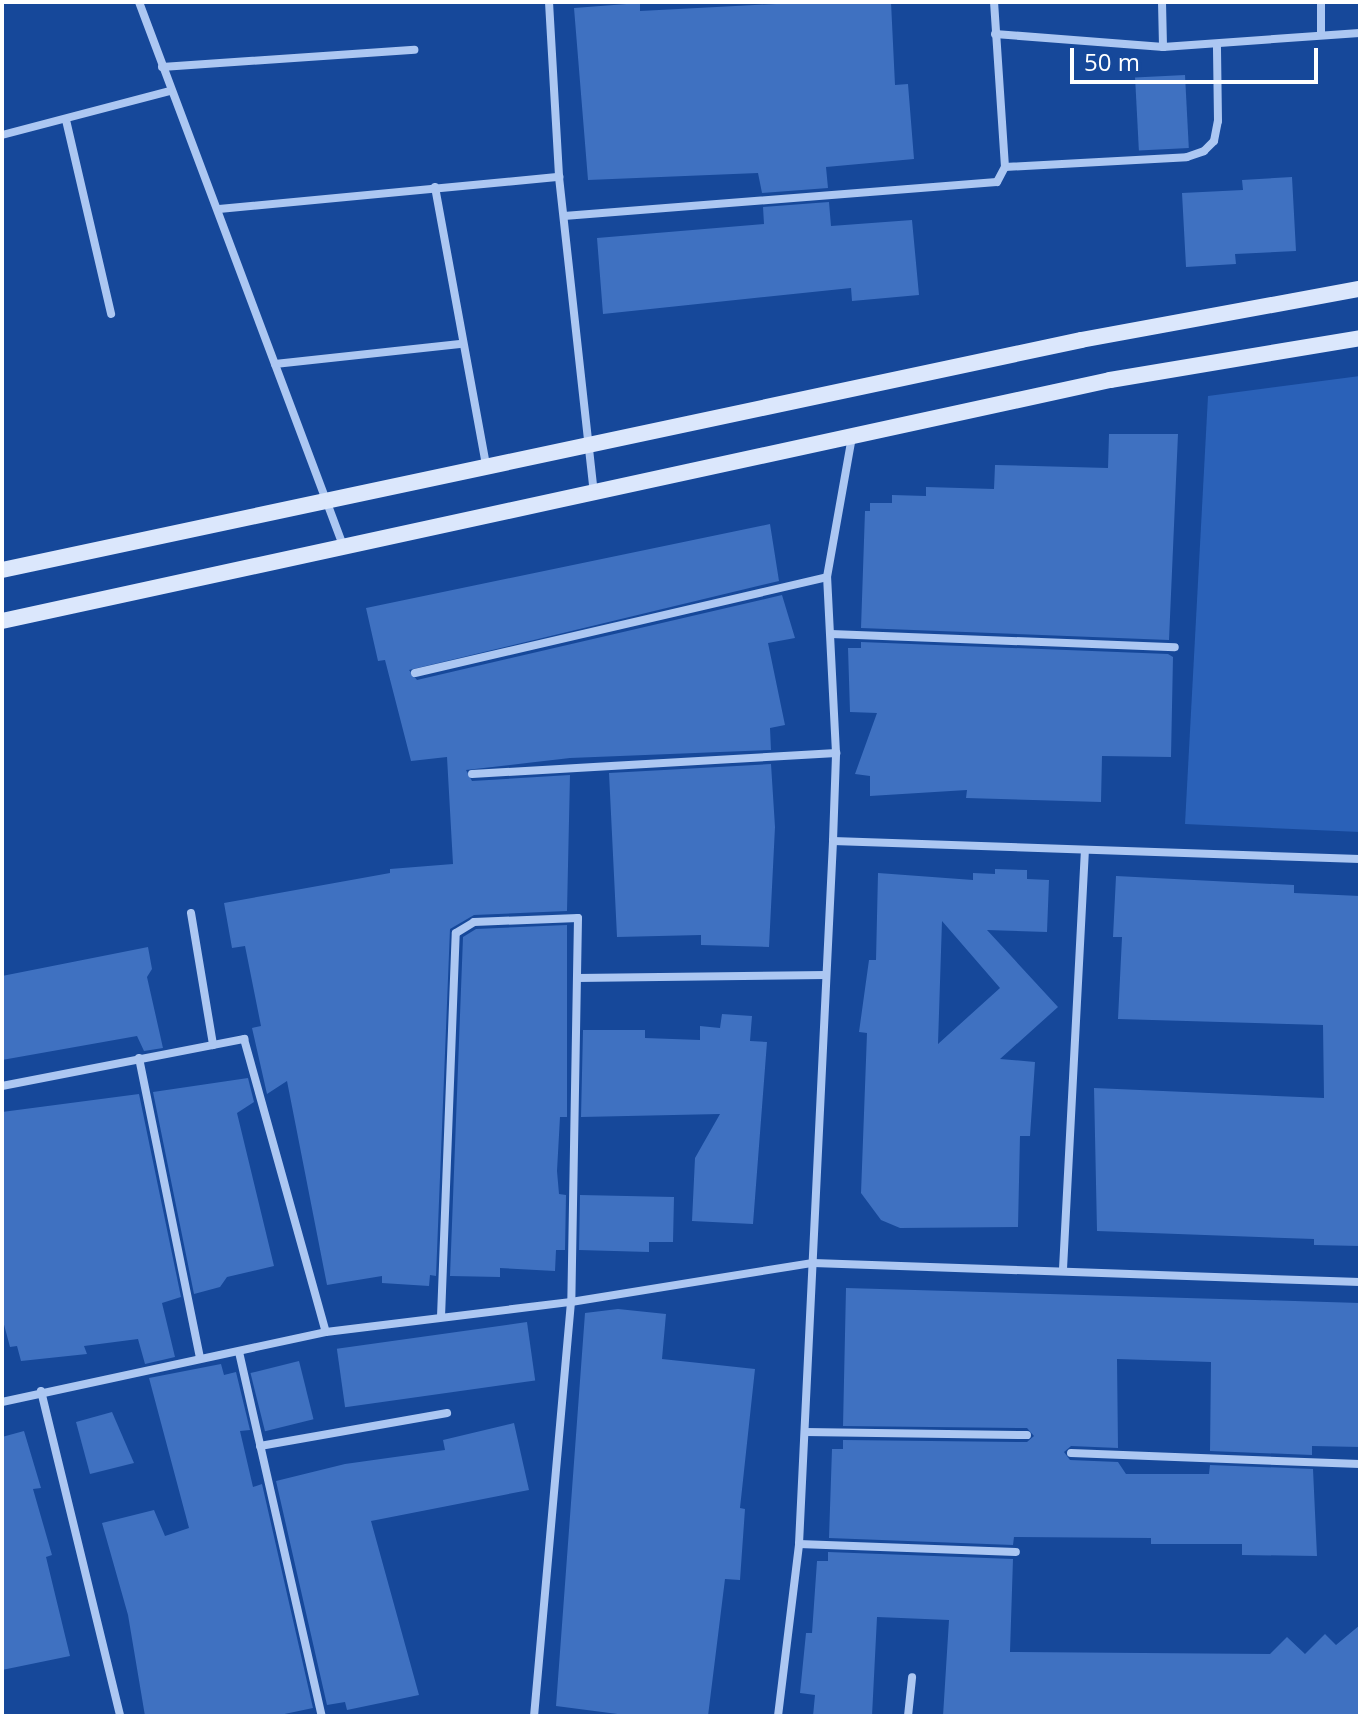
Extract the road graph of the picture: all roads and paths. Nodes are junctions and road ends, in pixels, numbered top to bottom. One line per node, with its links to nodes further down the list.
1 (139, 2): 12 (street)
2 (549, 2): 17 (street)
3 (994, 2): 8 (street)
4 (1162, 2): 10 (street)
5 (1321, 2): 6 (street)
6 (1321, 33): 7 (street); 9 (street)
7 (1360, 33)
8 (995, 34): 10 (street); 16 (street)
9 (1217, 46): 10 (street); 16 (street)
10 (1163, 47)
11 (414, 50): 12 (street)
12 (162, 67): 13 (street)
13 (170, 91): 14 (street); 19 (street)
14 (66, 120): 15 (street); 22 (street)
15 (2, 135)
16 (1005, 167): 20 (street)
17 (559, 177): 18 (street); 20 (street)
18 (435, 187): 19 (street); 24 (street)
19 (219, 209): 25 (street)
20 (564, 216): 27 (street)
21 (1360, 289): 27 (street)
22 (111, 314)
23 (1360, 338): 26 (street)
24 (460, 344): 25 (street); 28 (street)
25 (275, 364): 30 (street)
26 (852, 437): 29 (street); 33 (street)
27 (590, 443): 28 (street); 29 (street)
28 (486, 466): 30 (street)
29 (594, 495): 31 (street)
30 (326, 501): 31 (street); 32 (street)
31 (345, 550): 34 (street)
32 (2, 570)
33 (827, 577): 35 (street); 37 (street)
34 (2, 621)
35 (831, 634): 36 (street); 38 (street)
36 (1175, 647)
37 (415, 673)
38 (836, 753): 39 (street); 40 (street)
39 (472, 774)
40 (833, 841): 41 (street); 44 (street)
41 (1085, 852): 42 (street); 50 (street)
42 (1360, 859)
43 (191, 913): 46 (street)
44 (826, 975): 45 (street); 49 (street)
45 (577, 978): 52 (street); 53 (street)
46 (213, 1045): 47 (street); 54 (street)
47 (139, 1058): 48 (street); 56 (street)
48 (2, 1086)
49 (813, 1263): 50 (street); 52 (street); 61 (street)
50 (1063, 1269): 51 (street)
51 (1360, 1282)
52 (571, 1302): 53 (street); 71 (street)
53 (441, 1317): 54 (street)
54 (326, 1332): 55 (street)
55 (239, 1352): 56 (street); 63 (street)
56 (200, 1358): 58 (street)
57 (2, 1389): 59 (street)
58 (41, 1391): 59 (street); 69 (street)
59 (3, 1402)
60 (447, 1413): 63 (street)
61 (805, 1432): 62 (street); 66 (street)
62 (1027, 1435)
63 (260, 1446): 70 (street)
64 (1071, 1453): 65 (street)
65 (1360, 1464)
66 (799, 1544): 67 (street); 72 (street)
67 (1016, 1552)
68 (912, 1677): 73 (street)
69 (120, 1716)
70 (322, 1716)
71 (534, 1716)
72 (778, 1716)
73 (908, 1716)

